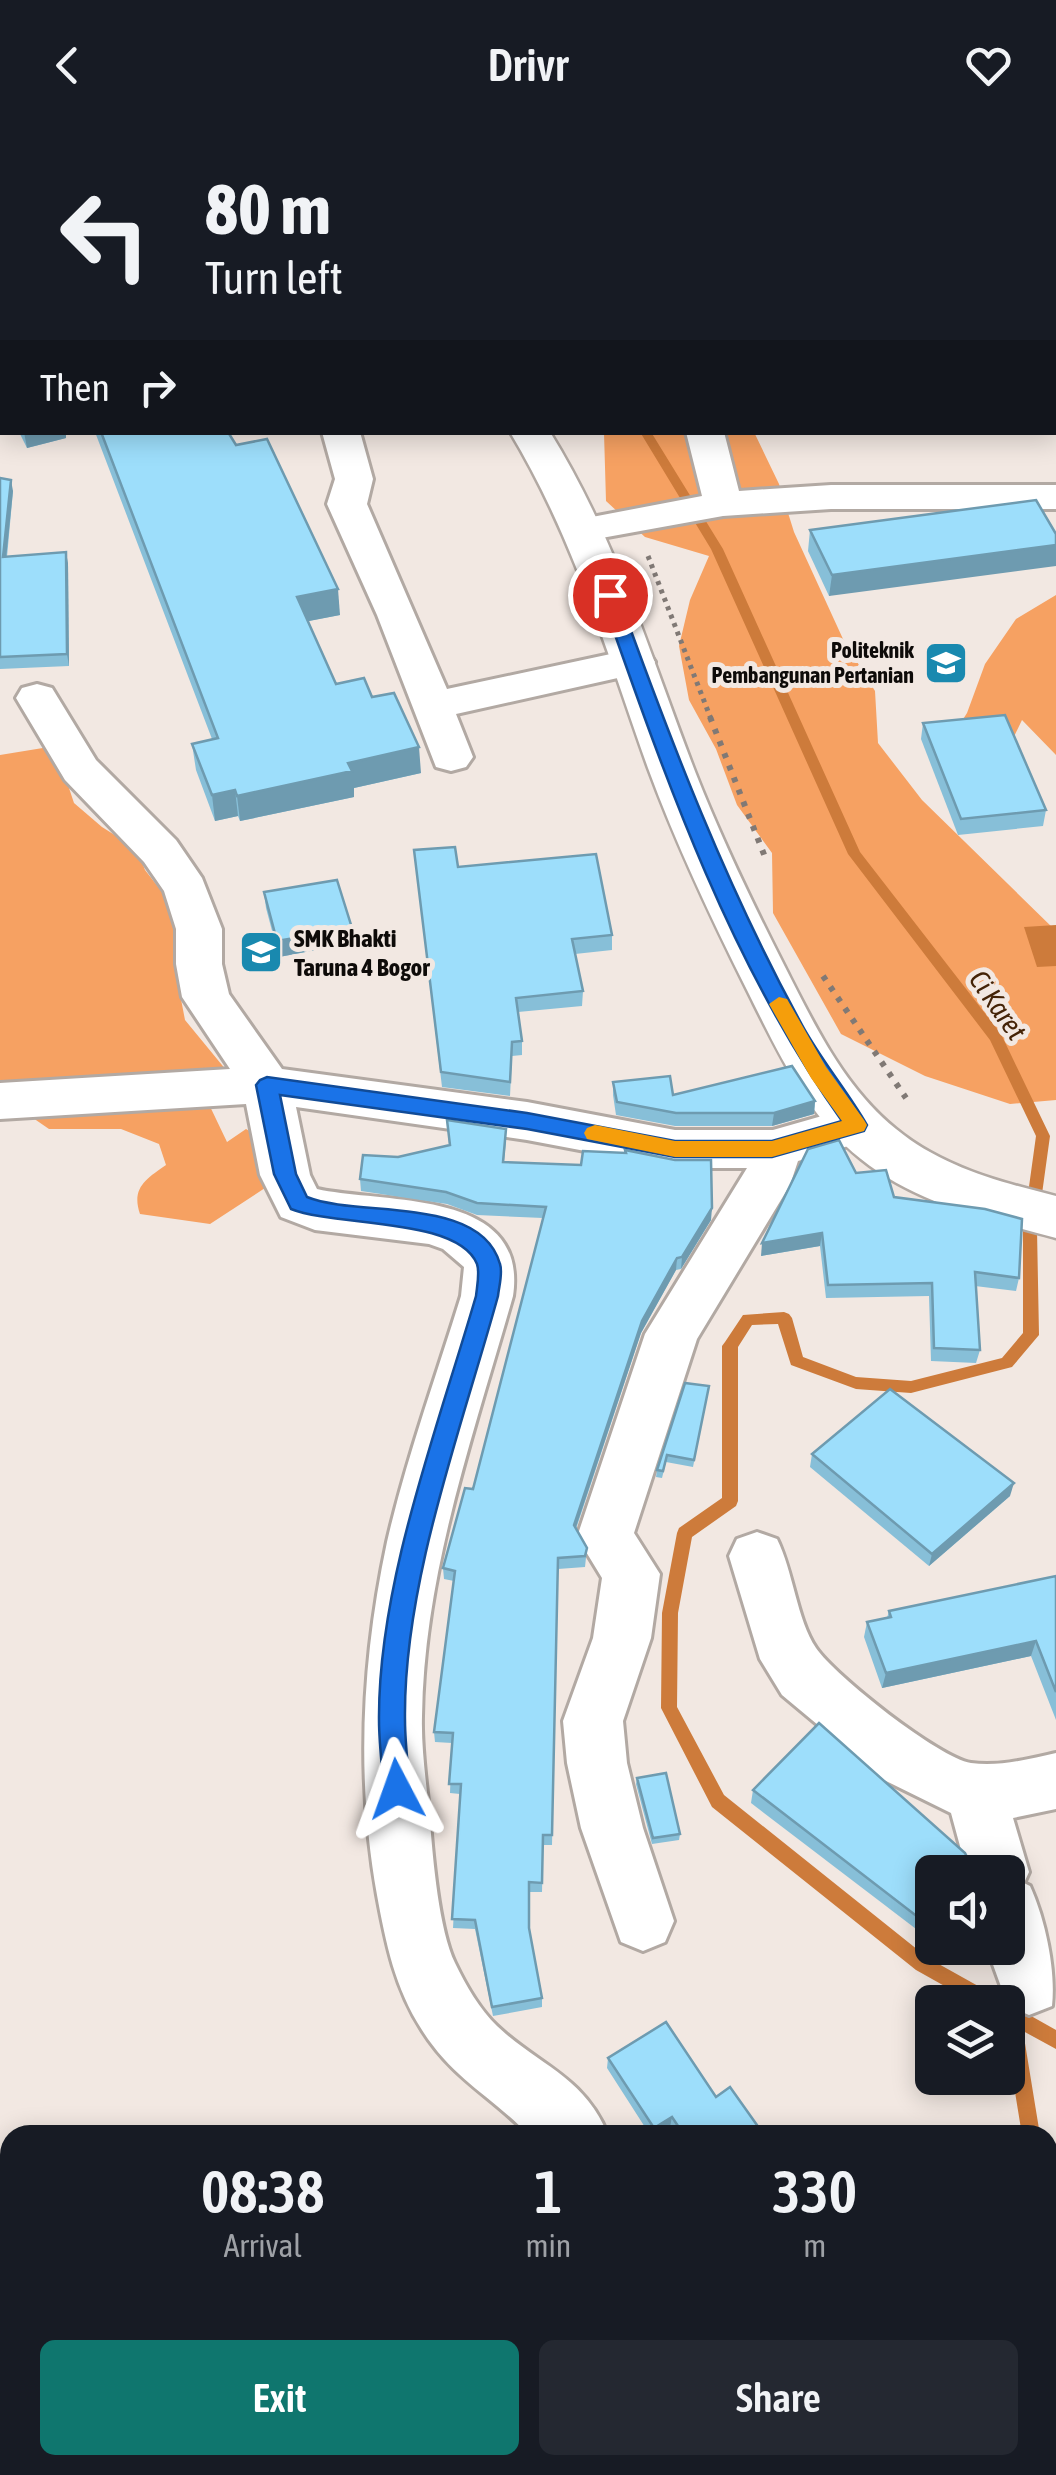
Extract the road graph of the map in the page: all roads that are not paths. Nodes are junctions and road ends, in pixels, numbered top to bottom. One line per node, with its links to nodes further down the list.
1 (342, 435): 9 (street)
2 (532, 435): 6 (main road)
3 (705, 435): 5 (street)
4 (1056, 497): 5 (street)
5 (703, 507): 6 (street)
6 (585, 529): 7 (main road)
7 (634, 662): 9 (street); 13 (main road)
8 (37, 698): 11 (street)
9 (432, 706): 10 (street)
10 (451, 757)
11 (267, 1085): 12 (street); 14 (street); 23 (street)
12 (0, 1101)
13 (856, 1125): 14 (street); 15 (main road)
14 (772, 1149): 20 (street)
15 (1056, 1217)
16 (757, 1556): 18 (street)
17 (1056, 1781): 18 (street)
18 (975, 1792): 19 (street)
19 (993, 1855)
20 (643, 1922)
21 (1024, 1965): 22 (street)
22 (1029, 1984)
23 (565, 2125)

